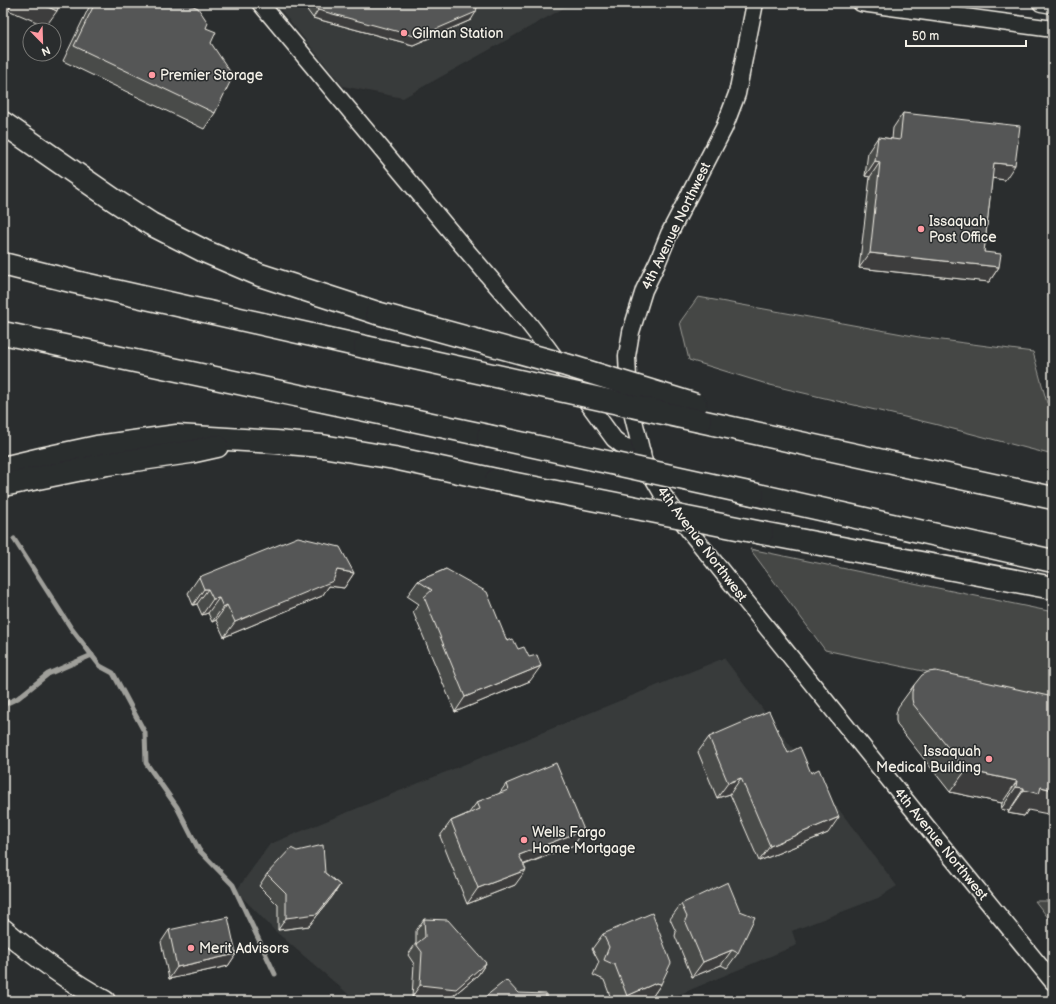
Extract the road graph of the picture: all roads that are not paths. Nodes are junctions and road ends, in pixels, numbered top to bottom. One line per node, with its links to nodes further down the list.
1 (260, 3): 12 (street)
2 (755, 3): 12 (street, 4th Avenue Northwest)
3 (861, 3): 6 (street)
4 (1041, 3): 5 (street)
5 (1053, 5)
6 (1053, 28)
7 (3, 123): 10 (highway, bridge)
8 (3, 264): 10 (highway, bridge)
9 (3, 333): 16 (highway, bridge)
10 (698, 413): 15 (highway)
11 (244, 441): 13 (highway); 14 (highway); 17 (highway, bridge)
12 (642, 452): 19 (street, 4th Avenue Northwest)
13 (3, 468)
14 (3, 485)
15 (1053, 498)
16 (1053, 561)
17 (1053, 588)
18 (3, 929): 20 (main road)
19 (1053, 982)
20 (105, 1001)

